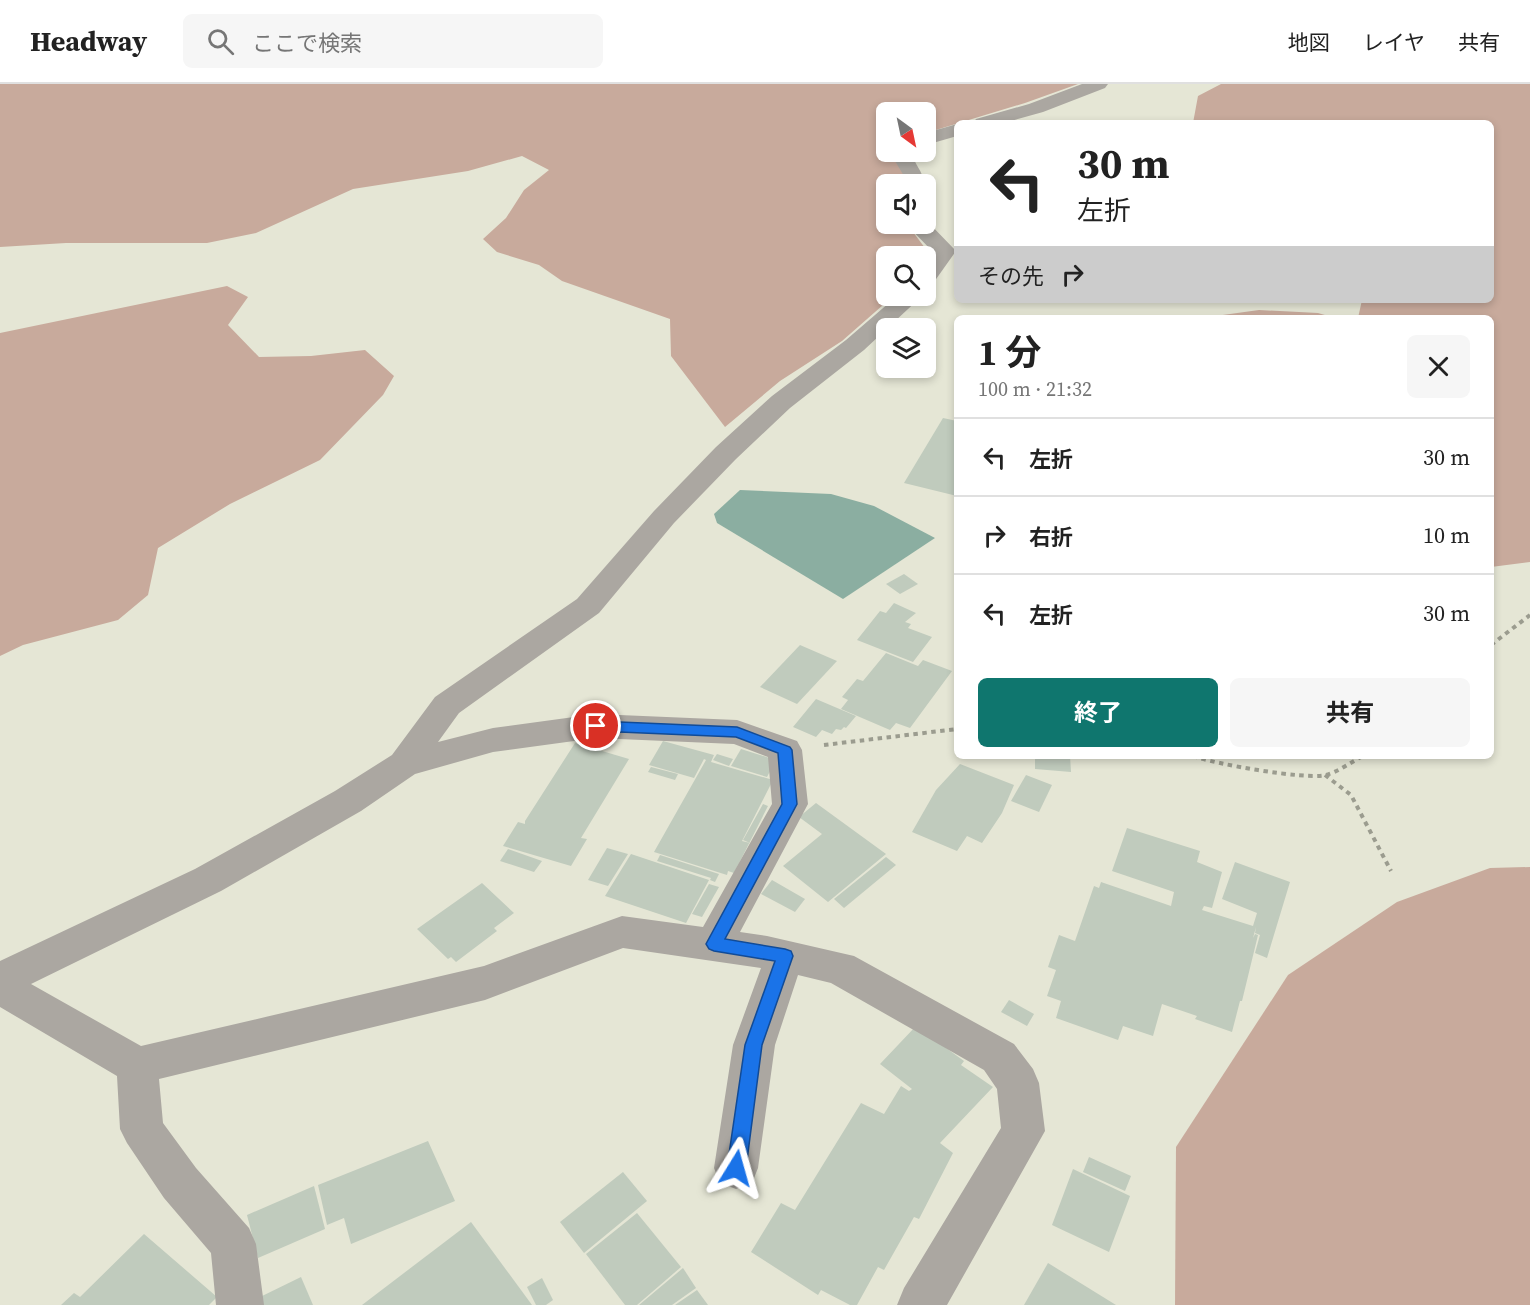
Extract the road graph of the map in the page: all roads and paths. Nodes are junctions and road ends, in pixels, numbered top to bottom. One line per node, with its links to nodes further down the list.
1 (1099, 84): 2 (street)
2 (994, 120)
3 (954, 131): 4 (street)
4 (936, 136)
5 (927, 234): 6 (street)
6 (936, 263)
7 (899, 306): 14 (street)
8 (1530, 615): 9 (path)
9 (1494, 643)
10 (954, 729): 11 (path)
11 (785, 750): 14 (street); 17 (street)
12 (1201, 759): 15 (path)
13 (1357, 759): 15 (path)
14 (404, 764): 19 (street)
15 (1325, 775): 16 (path)
16 (1392, 871)
17 (714, 944): 18 (street); 21 (street)
18 (785, 956): 22 (street); 24 (street)
19 (0, 978)
20 (0, 987): 21 (street)
21 (137, 1066): 23 (street)
22 (736, 1168)
23 (240, 1305)
24 (921, 1305)

